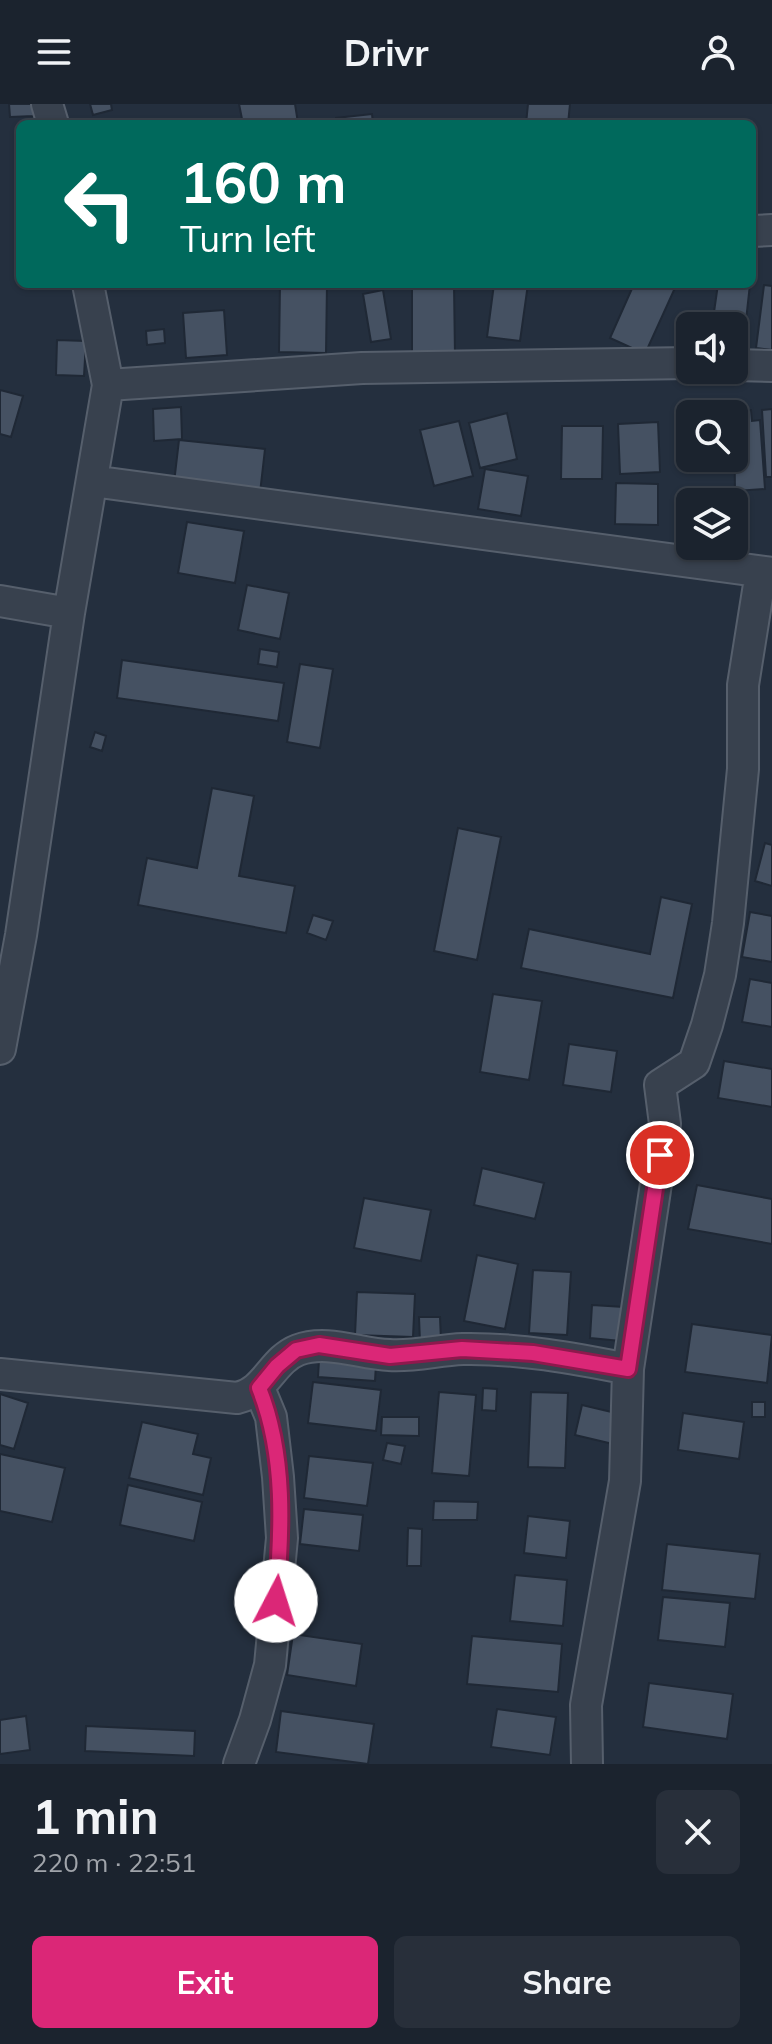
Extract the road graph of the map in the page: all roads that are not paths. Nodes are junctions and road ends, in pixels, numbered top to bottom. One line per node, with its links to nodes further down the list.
1 (89, 288): 5 (street)
2 (676, 363): 5 (street)
3 (748, 365): 4 (street)
4 (772, 366)
5 (108, 385): 6 (street)
6 (92, 481): 7 (street); 9 (street)
7 (767, 573): 11 (street)
8 (0, 601): 9 (street)
9 (69, 613): 10 (street)
10 (0, 1049)
11 (628, 1369): 13 (street); 15 (street)
12 (0, 1374): 13 (street)
13 (259, 1388): 14 (street)
14 (239, 1764)
15 (587, 1764)

